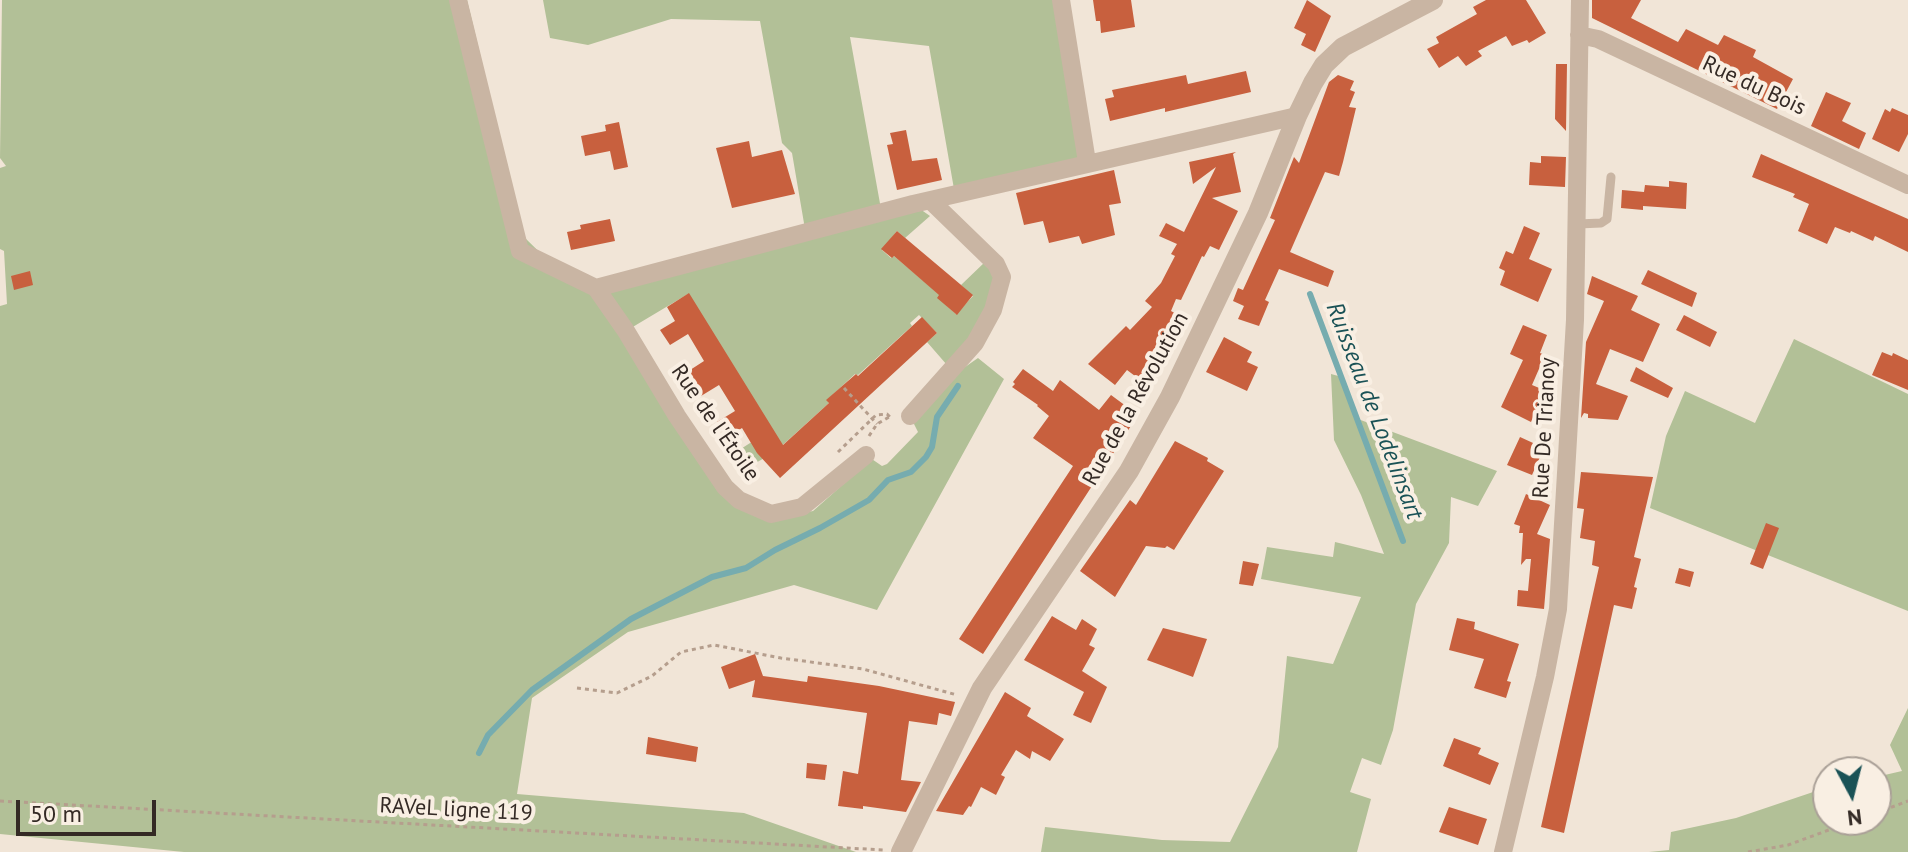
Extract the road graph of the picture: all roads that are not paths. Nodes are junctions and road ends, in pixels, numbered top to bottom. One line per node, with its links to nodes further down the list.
1 (458, 0): 12 (street, Rue de l'Étoile)
2 (1061, 0): 7 (street)
3 (1433, 0): 6 (street, Rue de la Révolution)
4 (1580, 0): 5 (street, Rue De Trianoy)
5 (1579, 35): 9 (street, Rue du Bois); 11 (street, Rue De Trianoy)
6 (1297, 116): 7 (street); 15 (street, Rue de la Révolution)
7 (1087, 162): 10 (street)
8 (1611, 177): 11 (lane)
9 (1908, 185)
10 (931, 201): 12 (street); 13 (street)
11 (1578, 224): 16 (street, Rue De Trianoy)
12 (596, 288): 14 (street, Rue de l'Étoile)
13 (910, 416)
14 (866, 455)
15 (901, 852)
16 (1503, 852)

